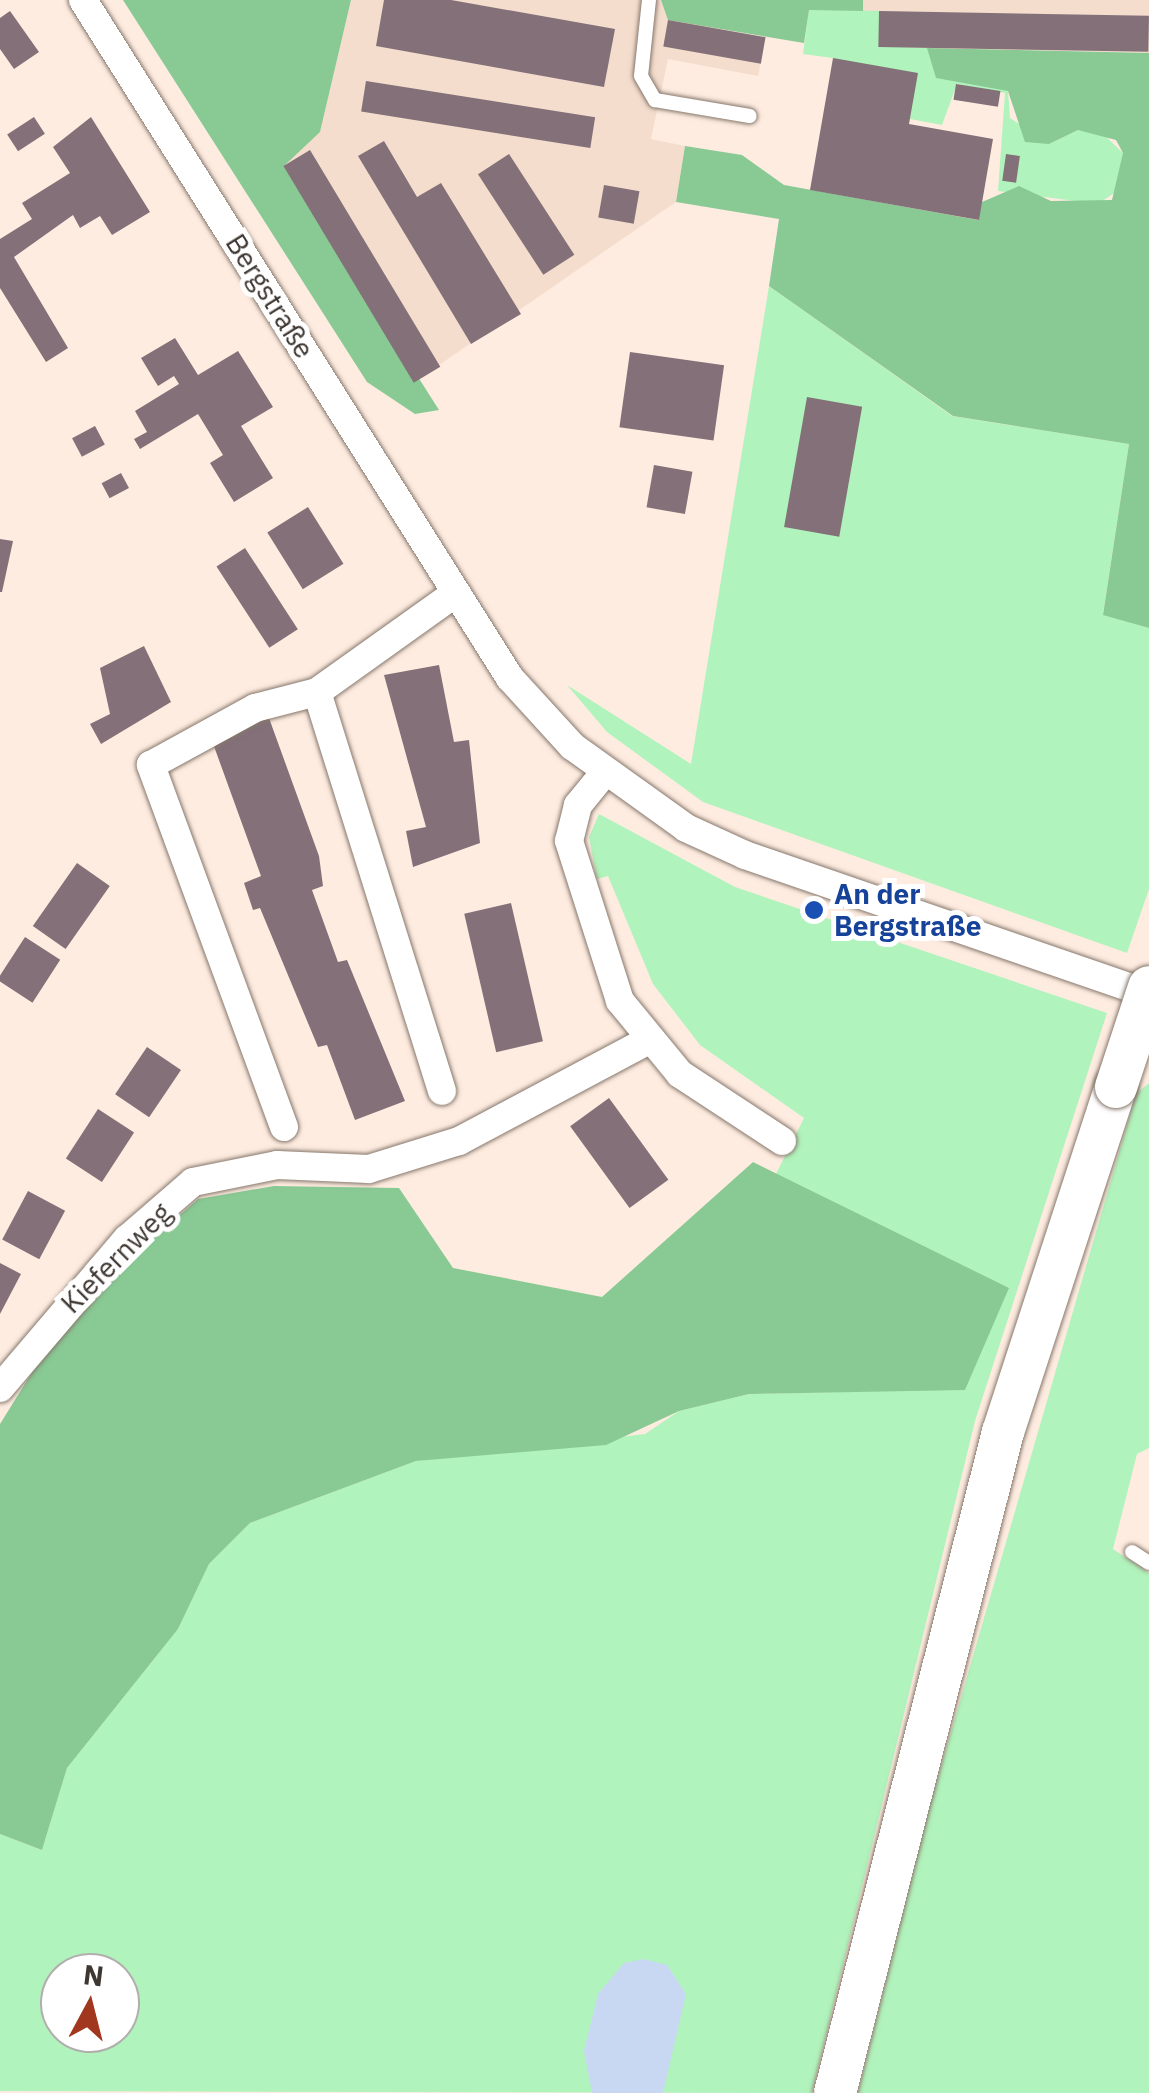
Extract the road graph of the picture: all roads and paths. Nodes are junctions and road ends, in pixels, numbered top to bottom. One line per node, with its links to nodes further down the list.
1 (83, 0): 4 (street, Bergstraße)
2 (649, 0): 3 (lane)
3 (750, 116)
4 (456, 593): 5 (street); 6 (street, Bergstraße)
5 (318, 692): 9 (street); 10 (street)
6 (605, 772): 7 (street, Bergstraße); 8 (street)
7 (1149, 991): 15 (main road, bridge)
8 (648, 1040): 11 (street); 12 (street, Kiefernweg)
9 (442, 1091)
10 (284, 1127)
11 (782, 1142)
12 (0, 1388)
13 (1132, 1552): 14 (lane)
14 (1149, 1563)
15 (835, 2093)

